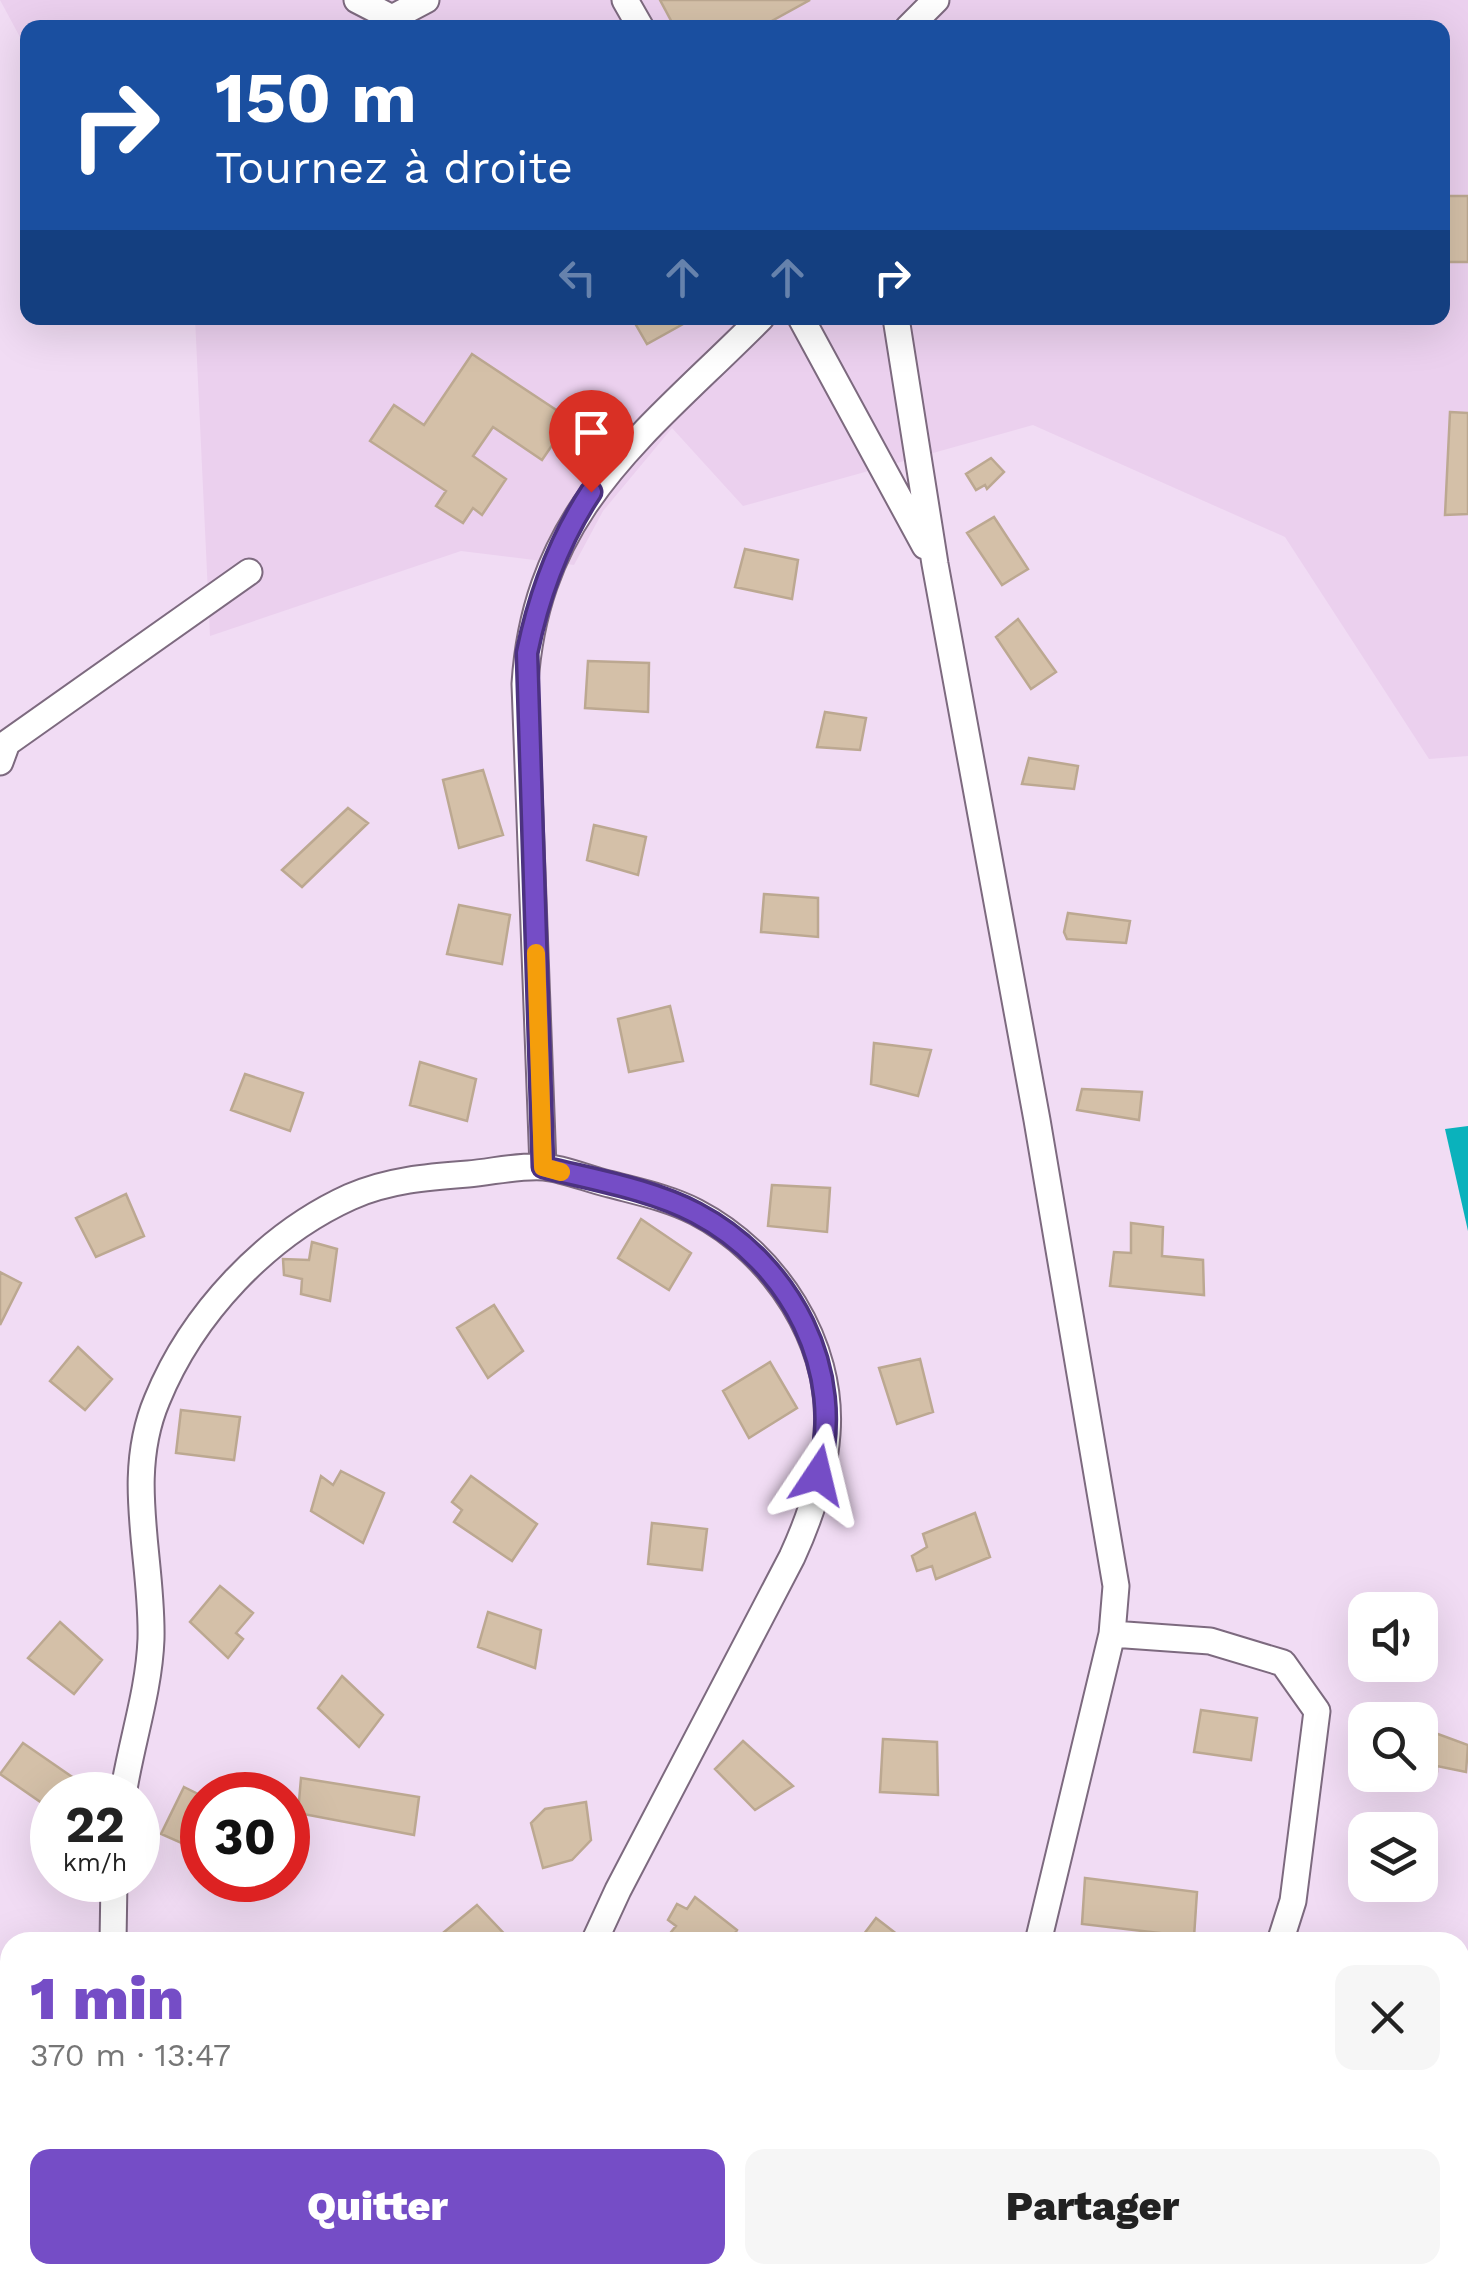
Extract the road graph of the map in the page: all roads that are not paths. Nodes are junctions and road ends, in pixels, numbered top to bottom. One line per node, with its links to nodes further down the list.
1 (356, 0): 4 (street)
2 (426, 0): 5 (street)
3 (936, 0): 6 (street)
4 (381, 20)
5 (390, 20)
6 (916, 20)
7 (754, 325): 13 (street)
8 (804, 325): 10 (street)
9 (897, 325): 10 (street)
10 (935, 564): 14 (street)
11 (249, 572): 12 (street)
12 (0, 762)
13 (543, 1167): 15 (street); 18 (street)
14 (1112, 1634): 19 (street); 20 (street)
15 (128, 1772)
16 (114, 1902): 17 (street)
17 (114, 1932)
18 (599, 1932)
19 (1040, 1932)
20 (1283, 1932)

